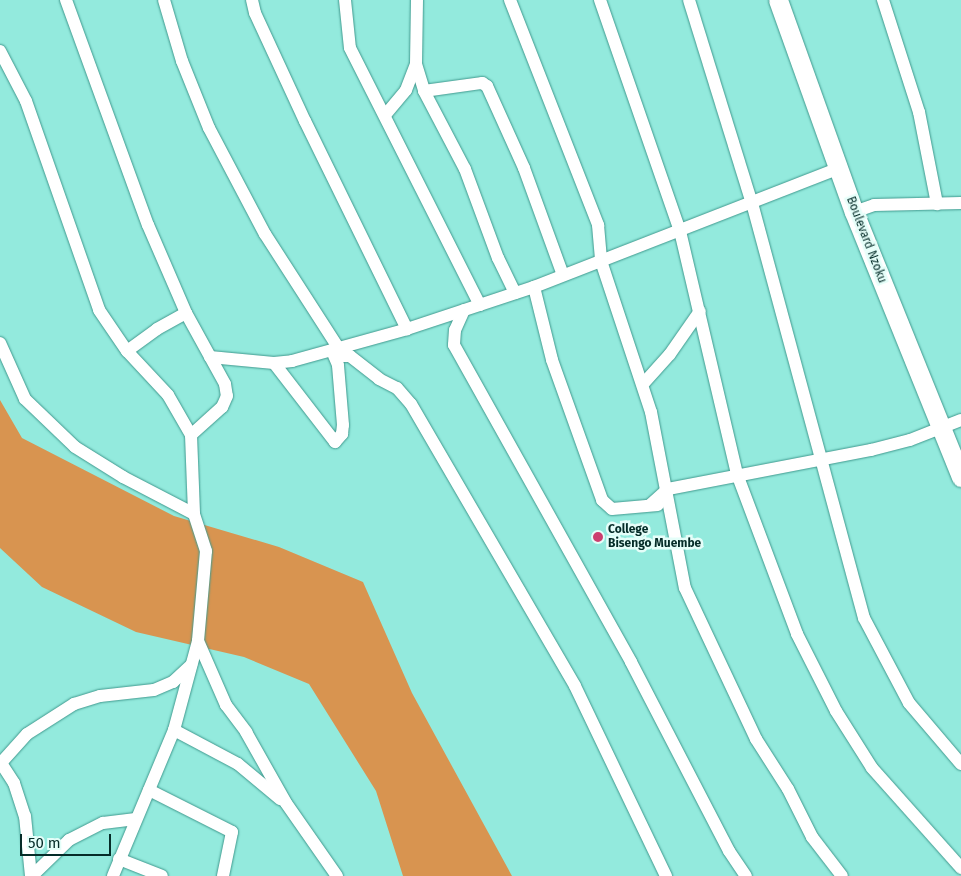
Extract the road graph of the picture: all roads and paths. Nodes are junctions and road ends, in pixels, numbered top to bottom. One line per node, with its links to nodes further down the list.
1 (66, 0): 28 (street)
2 (164, 0): 32 (street)
3 (252, 0): 29 (street)
4 (345, 0): 14 (street)
5 (417, 0): 12 (street)
6 (510, 0): 21 (street)
7 (600, 0): 20 (street)
8 (689, 0): 16 (street)
9 (778, 0): 15 (street, Boulevard Nzoku)
10 (883, 0): 18 (street)
11 (0, 51): 31 (street)
12 (416, 64): 13 (street); 14 (street)
13 (424, 91): 22 (street); 24 (street)
14 (386, 114): 25 (street)
15 (839, 168): 16 (street); 19 (street, Boulevard Nzoku)
16 (752, 203): 20 (street); 39 (street)
17 (961, 203): 18 (street)
18 (937, 204): 19 (street)
19 (854, 212): 37 (street, Boulevard Nzoku)
20 (680, 231): 21 (street); 27 (street)
21 (601, 261): 22 (street); 35 (street)
22 (563, 275): 23 (street)
23 (534, 287): 24 (street); 43 (street)
24 (515, 292): 25 (street)
25 (480, 305): 26 (street)
26 (464, 310): 29 (street); 62 (street)
27 (700, 311): 35 (street); 40 (street)
28 (186, 313): 31 (street); 33 (street)
29 (407, 329): 32 (street)
30 (0, 344): 45 (street)
31 (127, 351): 38 (street)
32 (335, 352): 34 (street); 34 (street); 61 (street)
33 (210, 357): 34 (street); 38 (street)
34 (274, 363)
35 (643, 384): 42 (street)
36 (961, 420): 37 (street)
37 (940, 428): 39 (street); 41 (street, Boulevard Nzoku)
38 (190, 435): 45 (street)
39 (824, 459): 40 (street); 50 (street)
40 (736, 474): 42 (street); 55 (street)
41 (961, 477)
42 (668, 488): 43 (street); 44 (street)
43 (650, 505): 44 (street)
44 (670, 506): 63 (street)
45 (194, 514): 46 (street)
46 (198, 641): 47 (street); 52 (street)
47 (194, 660): 48 (street); 49 (street)
48 (174, 730): 51 (street); 52 (street)
49 (0, 763): 56 (street)
50 (961, 764)
51 (149, 790): 53 (street); 59 (street)
52 (286, 803): 60 (street)
53 (136, 819): 54 (street); 56 (street)
54 (119, 859): 57 (street); 58 (street)
55 (961, 868)
56 (32, 876)
57 (113, 876)
58 (162, 876)
59 (223, 876)
60 (337, 876)
61 (666, 876)
62 (746, 876)
63 (842, 876)

